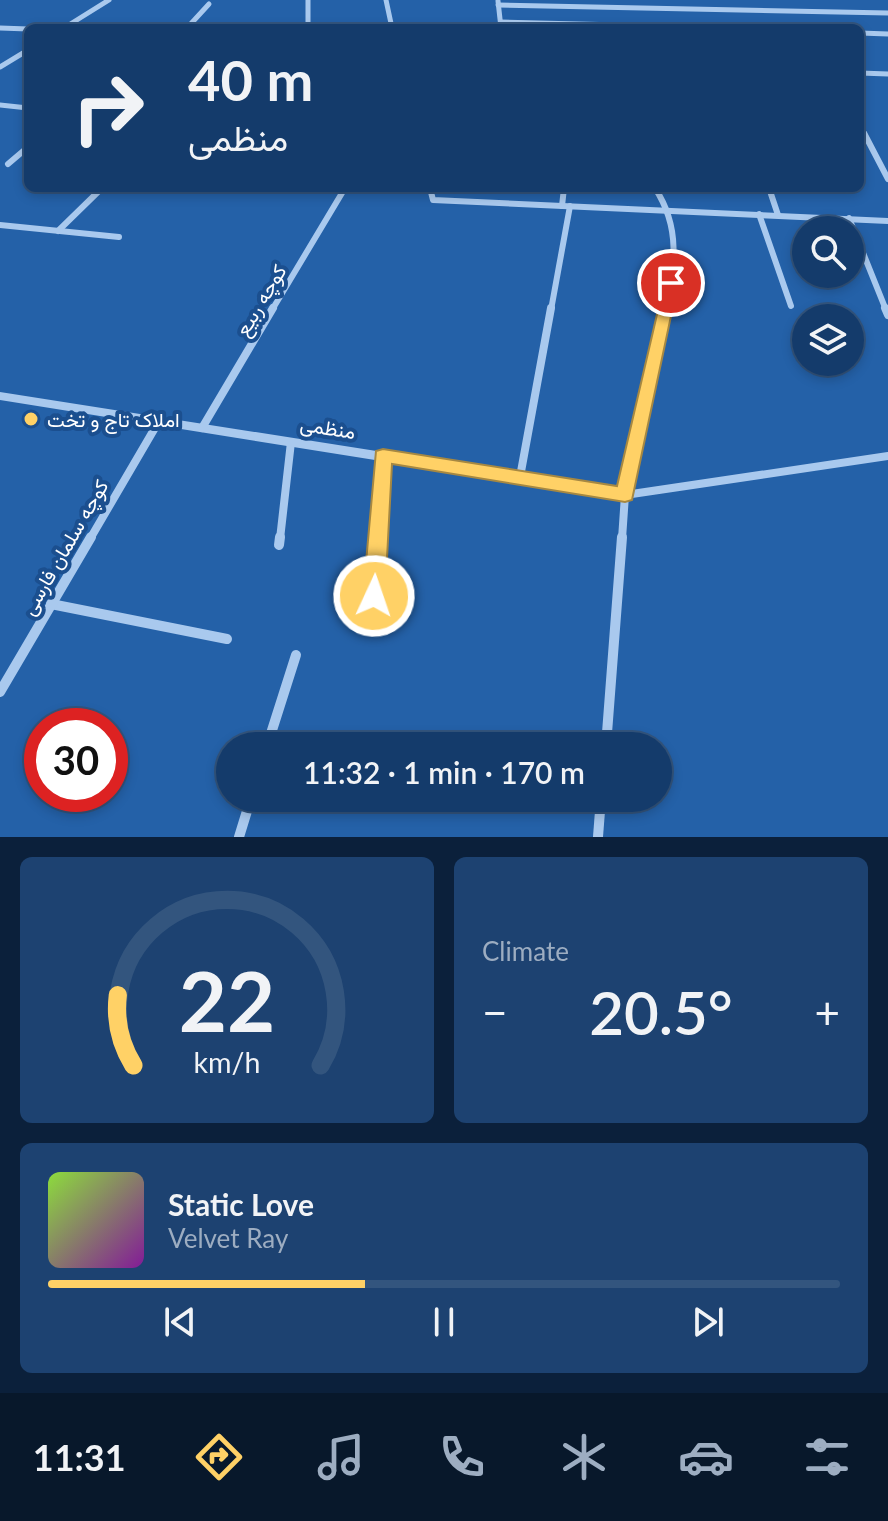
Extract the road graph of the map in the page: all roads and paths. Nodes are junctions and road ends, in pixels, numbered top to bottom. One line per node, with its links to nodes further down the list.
1 (109, 0): 7 (street)
2 (308, 0): 9 (street)
3 (386, 0): 10 (street)
4 (498, 3): 6 (street); 11 (street)
5 (209, 4): 8 (street)
6 (888, 13)
7 (70, 24)
8 (191, 24)
9 (308, 24)
10 (391, 24)
11 (501, 24)
12 (0, 28): 13 (street)
13 (24, 29)
14 (864, 33): 15 (street)
15 (888, 34)
16 (24, 54): 17 (street)
17 (0, 67)
18 (864, 73): 19 (street)
19 (888, 74)
20 (0, 105): 21 (street)
21 (24, 108)
22 (864, 133): 25 (street)
23 (24, 150): 24 (street)
24 (8, 164)
25 (888, 179)
26 (98, 192): 40 (street)
27 (343, 192): 47 (street, کوچه ربیع)
28 (431, 192): 32 (street)
29 (564, 192): 32 (street)
30 (658, 192): 33 (street)
31 (770, 192): 35 (street)
32 (566, 206): 33 (street); 51 (street)
33 (670, 211): 34 (street); 52 (street)
34 (759, 214): 35 (street); 43 (street)
35 (778, 215): 36 (street)
36 (802, 216)
37 (864, 219): 38 (street)
38 (888, 221)
39 (0, 225): 40 (street)
40 (58, 231): 41 (street)
41 (119, 237)
42 (864, 255): 44 (street)
43 (791, 306)
44 (888, 315)
45 (0, 396): 46 (street, منظمی)
46 (159, 421): 47 (street, منظمی); 55 (street, کوچه سلمان فارسی)
47 (202, 428): 48 (street, منظمی)
48 (291, 442): 49 (street, منظمی); 53 (street)
49 (383, 456): 51 (street, منظمی); 54 (street)
50 (888, 456): 52 (street, منظمی)
51 (520, 477): 52 (street, منظمی)
52 (625, 495): 60 (street)
53 (279, 545)
54 (374, 596)
55 (51, 604): 56 (street); 58 (street, کوچه سلمان فارسی)
56 (227, 639)
57 (296, 655): 59 (street)
58 (0, 692)
59 (271, 732)
60 (607, 732)
61 (247, 812): 63 (street)
62 (600, 812): 64 (street)
63 (239, 837)
64 (598, 837)

